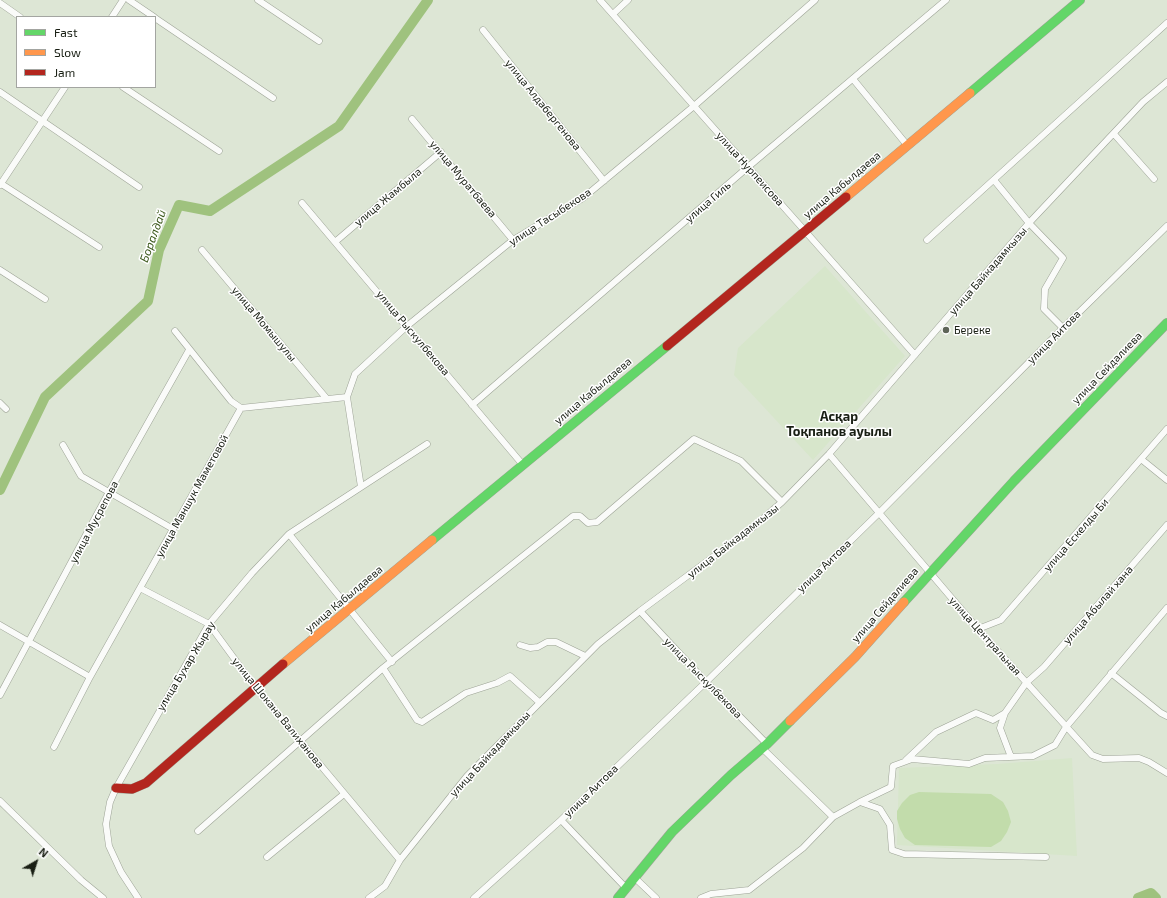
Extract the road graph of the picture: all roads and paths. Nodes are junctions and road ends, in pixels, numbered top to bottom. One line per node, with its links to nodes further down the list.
1 (124, 0): 12 (street)
2 (129, 0): 13 (street)
3 (258, 0): 17 (street)
4 (600, 0): 10 (street, улица Нурпеисова)
5 (628, 0): 10 (street)
6 (815, 0): 24 (street, улица Тасыбекова)
7 (946, 0): 18 (street, улица Гиль)
8 (1080, 0): 28 (street, улица Кабылдаева)
9 (0, 3): 11 (street)
10 (613, 14): 24 (street, улица Нурпеисова)
11 (19, 16)
12 (113, 16)
13 (153, 16)
14 (156, 18): 23 (street)
15 (1167, 24): 33 (street)
16 (483, 30): 34 (street, улица Алдабергенова)
17 (319, 41)
18 (852, 79): 28 (street); 31 (street, улица Гиль)
19 (1167, 82): 27 (street, улица Байкадамкызы)
20 (63, 88): 26 (street)
21 (124, 88): 29 (street)
22 (0, 92): 26 (street)
23 (273, 98)
24 (694, 106): 31 (street, улица Нурпеисова); 34 (street, улица Тасыбекова)
25 (412, 119): 30 (street, улица Муратбаева)
26 (42, 122): 35 (street); 36 (street)
27 (1114, 134): 32 (street); 38 (street, улица Байкадамкызы)
28 (907, 145): 40 (street, улица Кабылдаева)
29 (218, 151)
30 (440, 152): 41 (street, улица Муратбаева); 43 (street, улица Жамбыла)
31 (748, 167): 40 (street, улица Нурпеисова); 57 (street, улица Гиль)
32 (1154, 179)
33 (994, 180): 38 (street); 42 (street)
34 (604, 181): 41 (street, улица Тасыбекова)
35 (0, 184): 44 (street)
36 (139, 187)
37 (302, 202): 43 (street, улица Рыскулбекова)
38 (1029, 223): 50 (street); 53 (street, улица Байкадамкызы)
39 (1167, 226): 50 (street, улица Аитова)
40 (805, 231): 53 (street, улица Нурпеисова); 65 (street, улица Кабылдаева)
41 (513, 240): 49 (street, улица Тасыбекова)
42 (927, 240)
43 (335, 242): 49 (street, улица Рыскулбекова)
44 (99, 247)
45 (202, 250): 55 (street, улица Момышулы)
46 (0, 270): 47 (street)
47 (45, 299)
48 (1167, 323): 74 (street, улица Сейдалиева)
49 (407, 326): 54 (street, улица Тасыбекова); 57 (street, улица Рыскулбекова)
50 (1063, 328): 70 (street, улица Аитова)
51 (174, 331): 52 (street)
52 (189, 350): 58 (street); 68 (street, улица Мусрепова)
53 (915, 355): 63 (street, улица Байкадамкызы)
54 (347, 397): 55 (street); 67 (street, улица Тасыбекова)
55 (327, 399): 58 (street)
56 (0, 403): 59 (street)
57 (472, 405): 65 (street, улица Рыскулбекова)
58 (241, 408): 72 (street, улица Маншук Маметовой)
59 (6, 409)
60 (1167, 429): 64 (street, улица Ескелды Би)
61 (427, 444): 67 (street, улица Бухар Жырау)
62 (63, 445): 68 (street)
63 (829, 454): 69 (street, улица Байкадамкызы); 70 (street, улица Центральная)
64 (1141, 459): 66 (street); 81 (street, улица Ескелды Би)
65 (523, 465): 77 (street, улица Кабылдаева)
66 (1167, 480)
67 (361, 487): 73 (street, улица Бухар Жырау)
68 (109, 492): 72 (street); 82 (street, улица Мусрепова)
69 (782, 502): 78 (street, улица Байкадамкызы); 85 (street)
70 (879, 513): 74 (street, улица Центральная); 89 (street, улица Аитова)
71 (1167, 525): 90 (street, улица Абылай хана)
72 (173, 529): 75 (street, улица Маншук Маметовой)
73 (290, 534): 77 (street); 79 (street, улица Бухар Жырау)
74 (929, 573): 81 (street, улица Центральная); 98 (street, улица Сейдалиева)
75 (140, 588): 79 (street, улица Шокана Валиханова); 88 (street, улица Маншук Маметовой)
76 (1167, 608): 87 (street)
77 (350, 609): 85 (street); 91 (street, улица Кабылдаева)
78 (640, 611): 84 (street, улица Байкадамкызы); 89 (street, улица Рыскулбекова)
79 (209, 624): 91 (street, улица Шокана Валиханова); 103 (street, улица Бухар Жырау)
80 (0, 625): 82 (street)
81 (978, 629): 90 (street, улица Центральная)
82 (30, 642): 88 (street); 92 (street, улица Мусрепова)
83 (520, 645): 84 (street)
84 (585, 656): 93 (street, улица Байкадамкызы)
85 (392, 662): 86 (street)
86 (383, 668): 93 (street); 97 (street)
87 (1112, 673): 95 (street); 96 (street)
88 (90, 677): 99 (street, улица Маншук Маметовой)
89 (706, 682): 98 (street, улица Рыскулбекова); 108 (street, улица Аитова)
90 (1026, 683): 94 (street, улица Абылай хана); 96 (street, улица Центральная)
91 (255, 687): 97 (street, улица Шокана Валиханова); 103 (street, улица Кабылдаева)
92 (0, 695)
93 (539, 702): 112 (street, улица Байкадамкызы)
94 (1005, 713): 100 (street); 101 (street)
95 (1167, 716)
96 (1066, 727): 100 (street); 102 (street, улица Центральная)
97 (299, 741): 104 (street, улица Шокана Валиханова); 109 (street)
98 (764, 746): 107 (street, улица Рыскулбекова); 113 (street, улица Сейдалиева)
99 (54, 747)
100 (1011, 757): 101 (street)
101 (904, 762): 106 (street)
102 (1167, 772)
103 (116, 788): 116 (street, улица Бухар Жырау)
104 (344, 794): 110 (street); 112 (street, улица Шокана Валиханова)
105 (0, 801): 115 (street)
106 (860, 802): 107 (street); 111 (street)
107 (833, 817): 121 (street)
108 (561, 820): 114 (street); 118 (street, улица Аитова)
109 (198, 831)
110 (267, 857)
111 (1046, 857)
112 (400, 860): 117 (street, улица Байкадамкызы)
113 (635, 878): 114 (street, улица Сейдалиева); 120 (street)
114 (627, 889): 119 (street, улица Сейдалиева)
115 (103, 898)
116 (138, 898)
117 (369, 898)
118 (474, 898)
119 (618, 898)
120 (656, 898)
121 (701, 898)

